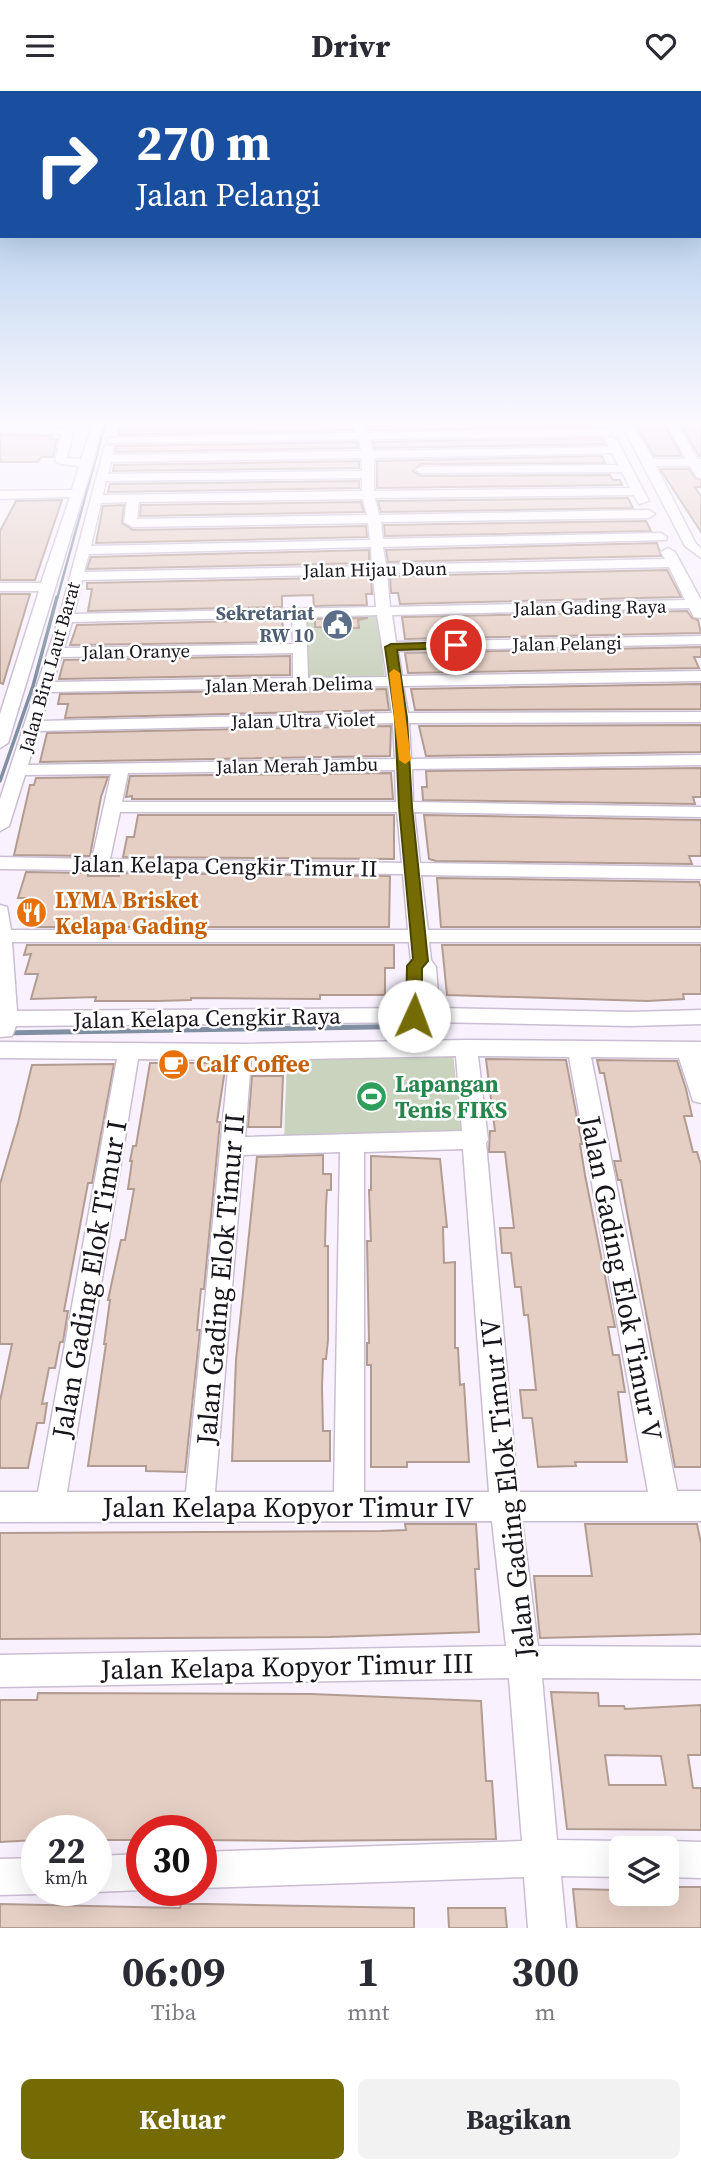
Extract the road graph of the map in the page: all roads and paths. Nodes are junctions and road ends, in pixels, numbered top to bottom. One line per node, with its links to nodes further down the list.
1 (72, 511): 17 (street)
2 (93, 511): 11 (street, Jalan Biru Laut Barat)
3 (132, 511): 8 (street)
4 (372, 511): 8 (street)
5 (647, 511): 7 (street)
6 (673, 511): 12 (street)
7 (649, 514): 8 (street); 9 (street)
8 (374, 519): 10 (street)
9 (661, 537): 10 (street); 13 (street)
10 (377, 543): 11 (street); 14 (street)
11 (83, 550): 15 (street, Jalan Biru Laut Barat)
12 (701, 554)
13 (674, 563): 14 (street, Jalan Hijau Daun); 18 (street)
14 (380, 569): 15 (street, Jalan Hijau Daun); 19 (street)
15 (76, 576): 21 (street, Jalan Biru Laut Barat)
16 (0, 587): 17 (street)
17 (48, 587): 34 (street)
18 (691, 602): 19 (street, Jalan Gading Raya)
19 (384, 607): 20 (street, Jalan Gading Raya); 22 (street, Jalan Gading Raya); 24 (street)
20 (184, 611): 21 (street, Jalan Gading Raya); 22 (street, Jalan Gading Raya)
21 (68, 613): 26 (street, Jalan Biru Laut Barat)
22 (299, 614): 25 (street)
23 (701, 640): 24 (street, Jalan Pelangi)
24 (391, 647): 29 (street)
25 (301, 648): 26 (street, Jalan Oranye); 28 (street)
26 (55, 653): 30 (street, Jalan Biru Laut Barat)
27 (701, 676): 29 (street, Jalan Merah Delima)
28 (301, 683): 29 (street, Jalan Merah Delima); 30 (street, Jalan Merah Delima)
29 (396, 683): 32 (street)
30 (46, 687): 33 (street, Jalan Biru Laut Barat)
31 (701, 717): 32 (street, Jalan Ultra Violet)
32 (401, 718): 33 (street, Jalan Ultra Violet); 36 (street)
33 (32, 726): 38 (street, Jalan Biru Laut Barat)
34 (0, 743)
35 (701, 760): 36 (street, Jalan Merah Jambu)
36 (405, 763): 37 (street, Jalan Merah Jambu); 40 (street)
37 (121, 768): 38 (street, Jalan Merah Jambu); 39 (street)
38 (19, 770): 42 (street, Jalan Biru Laut Barat)
39 (112, 807): 40 (street); 44 (street)
40 (405, 807): 41 (street); 45 (street)
41 (701, 812)
42 (0, 826)
43 (0, 863): 44 (street, Jalan Kelapa Cengkir Timur II)
44 (100, 864): 45 (street, Jalan Kelapa Cengkir Timur II)
45 (413, 868): 46 (street, Jalan Kelapa Cengkir Timur II); 49 (street)
46 (701, 873)
47 (0, 912): 48 (street)
48 (2, 936): 49 (street); 53 (street)
49 (420, 936): 50 (street); 51 (street)
50 (701, 936)
51 (421, 1015): 52 (street, Jalan Kelapa Cengkir Raya); 53 (street, Jalan Kelapa Cengkir Raya)
52 (701, 1017)
53 (2, 1034): 55 (street, Jalan Kelapa Cengkir Raya)
54 (466, 1048): 56 (street, Jalan Kelapa Cengkir Raya); 58 (street, Jalan Kelapa Cengkir Raya); 60 (street, Jalan Gading Elok Timur IV)
55 (129, 1050): 58 (street, Jalan Kelapa Cengkir Raya); 69 (street, Jalan Gading Elok Timur I)
56 (579, 1050): 57 (street, Jalan Kelapa Cengkir Raya); 64 (street, Jalan Gading Elok Timur V)
57 (694, 1050): 59 (street)
58 (240, 1052): 62 (street, Jalan Gading Elok Timur II)
59 (701, 1095)
60 (476, 1140): 61 (street); 68 (street, Jalan Gading Elok Timur IV)
61 (352, 1143): 62 (street); 67 (street)
62 (233, 1146): 63 (street, Jalan Gading Elok Timur II)
63 (199, 1506): 67 (street, Jalan Kelapa Kopyor Timur IV); 69 (street, Jalan Kelapa Kopyor Timur IV)
64 (665, 1506): 65 (street, Jalan Kelapa Kopyor Timur IV); 68 (street, Jalan Kelapa Kopyor Timur IV)
65 (701, 1506)
66 (0, 1507): 69 (street, Jalan Kelapa Kopyor Timur IV)
67 (349, 1507): 68 (street, Jalan Kelapa Kopyor Timur IV)
68 (505, 1507): 70 (street, Jalan Gading Elok Timur IV)
69 (50, 1508)
70 (524, 1662): 71 (street, Jalan Kelapa Kopyor Timur III); 72 (street, Jalan Kelapa Kopyor Timur III); 73 (street, Jalan Gading Elok Timur IV)
71 (701, 1663)
72 (0, 1671)
73 (541, 1858): 74 (street); 77 (street); 80 (street, Jalan Gading Elok Timur IV)
74 (609, 1859)
75 (679, 1859): 76 (street)
76 (701, 1860)
77 (217, 1869)
78 (21, 1876): 79 (street)
79 (0, 1877)
80 (547, 1928)

